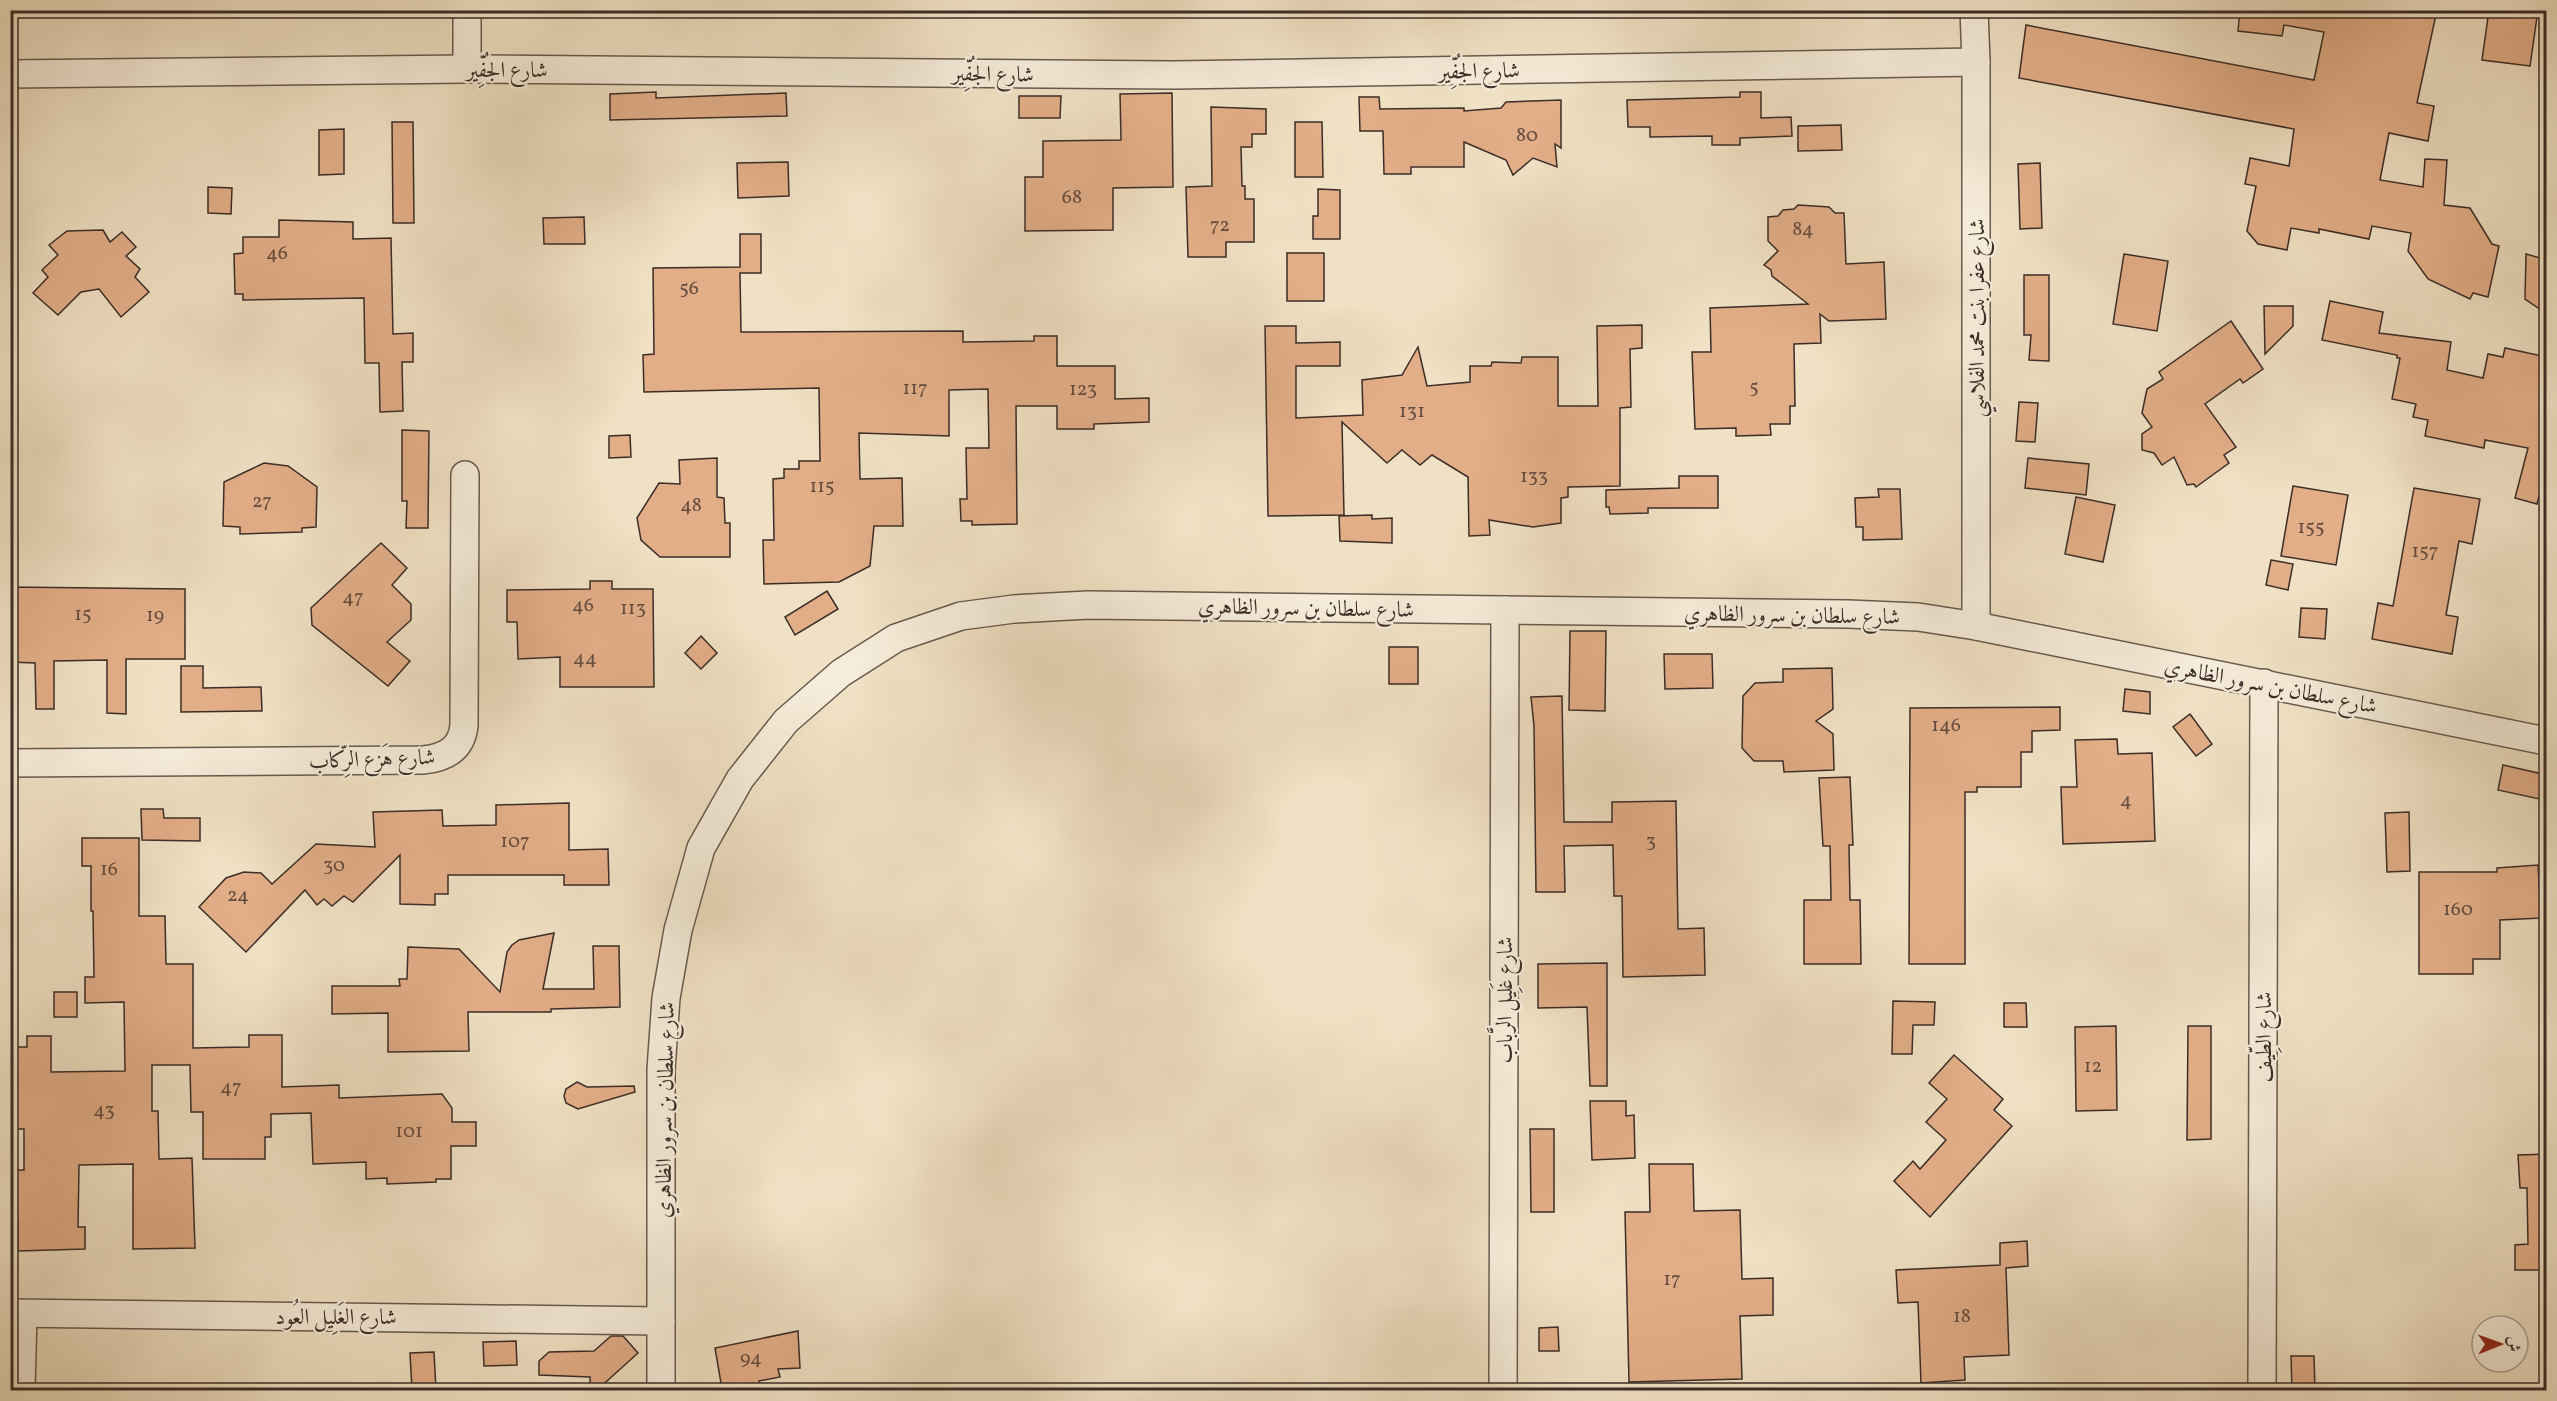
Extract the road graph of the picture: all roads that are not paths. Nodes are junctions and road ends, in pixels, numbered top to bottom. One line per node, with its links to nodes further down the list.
1 (467, 10): 4 (street)
2 (1974, 10): 3 (street, شارع عفرا بنت محمد الفلاسي)
3 (1976, 63): 4 (street, شارع الجُفِّير); 8 (street, شارع عفرا بنت محمد الفلاسي)
4 (467, 69): 5 (street, شارع الجُفِّير)
5 (10, 74)
6 (465, 475): 11 (street, شارع هَزع الرِّكاب)
7 (1505, 610): 8 (street, شارع سلطان بن سرور الظاهري); 13 (street, شارع سلطان بن سرور الظاهري); 16 (street, شارع غَلِيل الرَّباب)
8 (1976, 626): 9 (street, شارع سلطان بن سرور الظاهري)
9 (2264, 683): 10 (street, شارع سلطان بن سرور الظاهري); 17 (street, شارع الطِّيف)
10 (2547, 741)
11 (10, 763)
12 (17, 1313): 13 (street, شارع الغَلِيل العُود); 14 (street)
13 (661, 1321): 15 (street, شارع سلطان بن سرور الظاهري)
14 (21, 1390)
15 (661, 1390)
16 (1503, 1390)
17 (2262, 1390)

